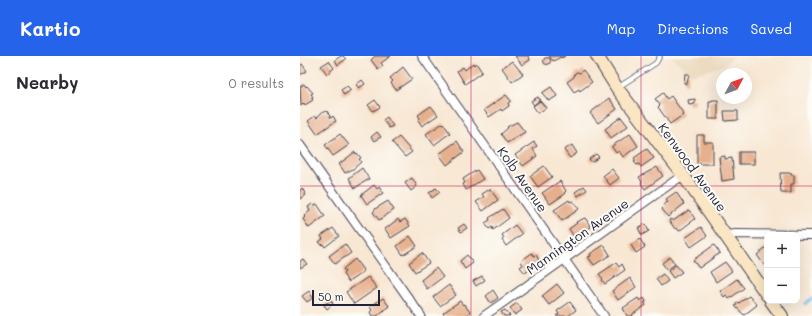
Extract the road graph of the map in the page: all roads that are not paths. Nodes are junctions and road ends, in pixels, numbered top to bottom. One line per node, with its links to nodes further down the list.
1 (422, 56): 9 (street, Kolb Avenue)
2 (596, 56): 4 (main road, Kenwood Avenue)
3 (660, 56): 4 (lane)
4 (618, 88): 6 (main road, Kenwood Avenue)
5 (300, 145): 12 (street)
6 (683, 175): 7 (main road, Kenwood Avenue); 9 (street, Mannington Avenue)
7 (726, 235): 8 (street); 10 (main road, Kenwood Avenue)
8 (812, 235)
9 (564, 260): 13 (street, Mannington Avenue); 14 (street, Kolb Avenue)
10 (764, 290)
11 (774, 304): 15 (main road)
12 (421, 316)
13 (484, 316)
14 (604, 316)
15 (782, 316)

